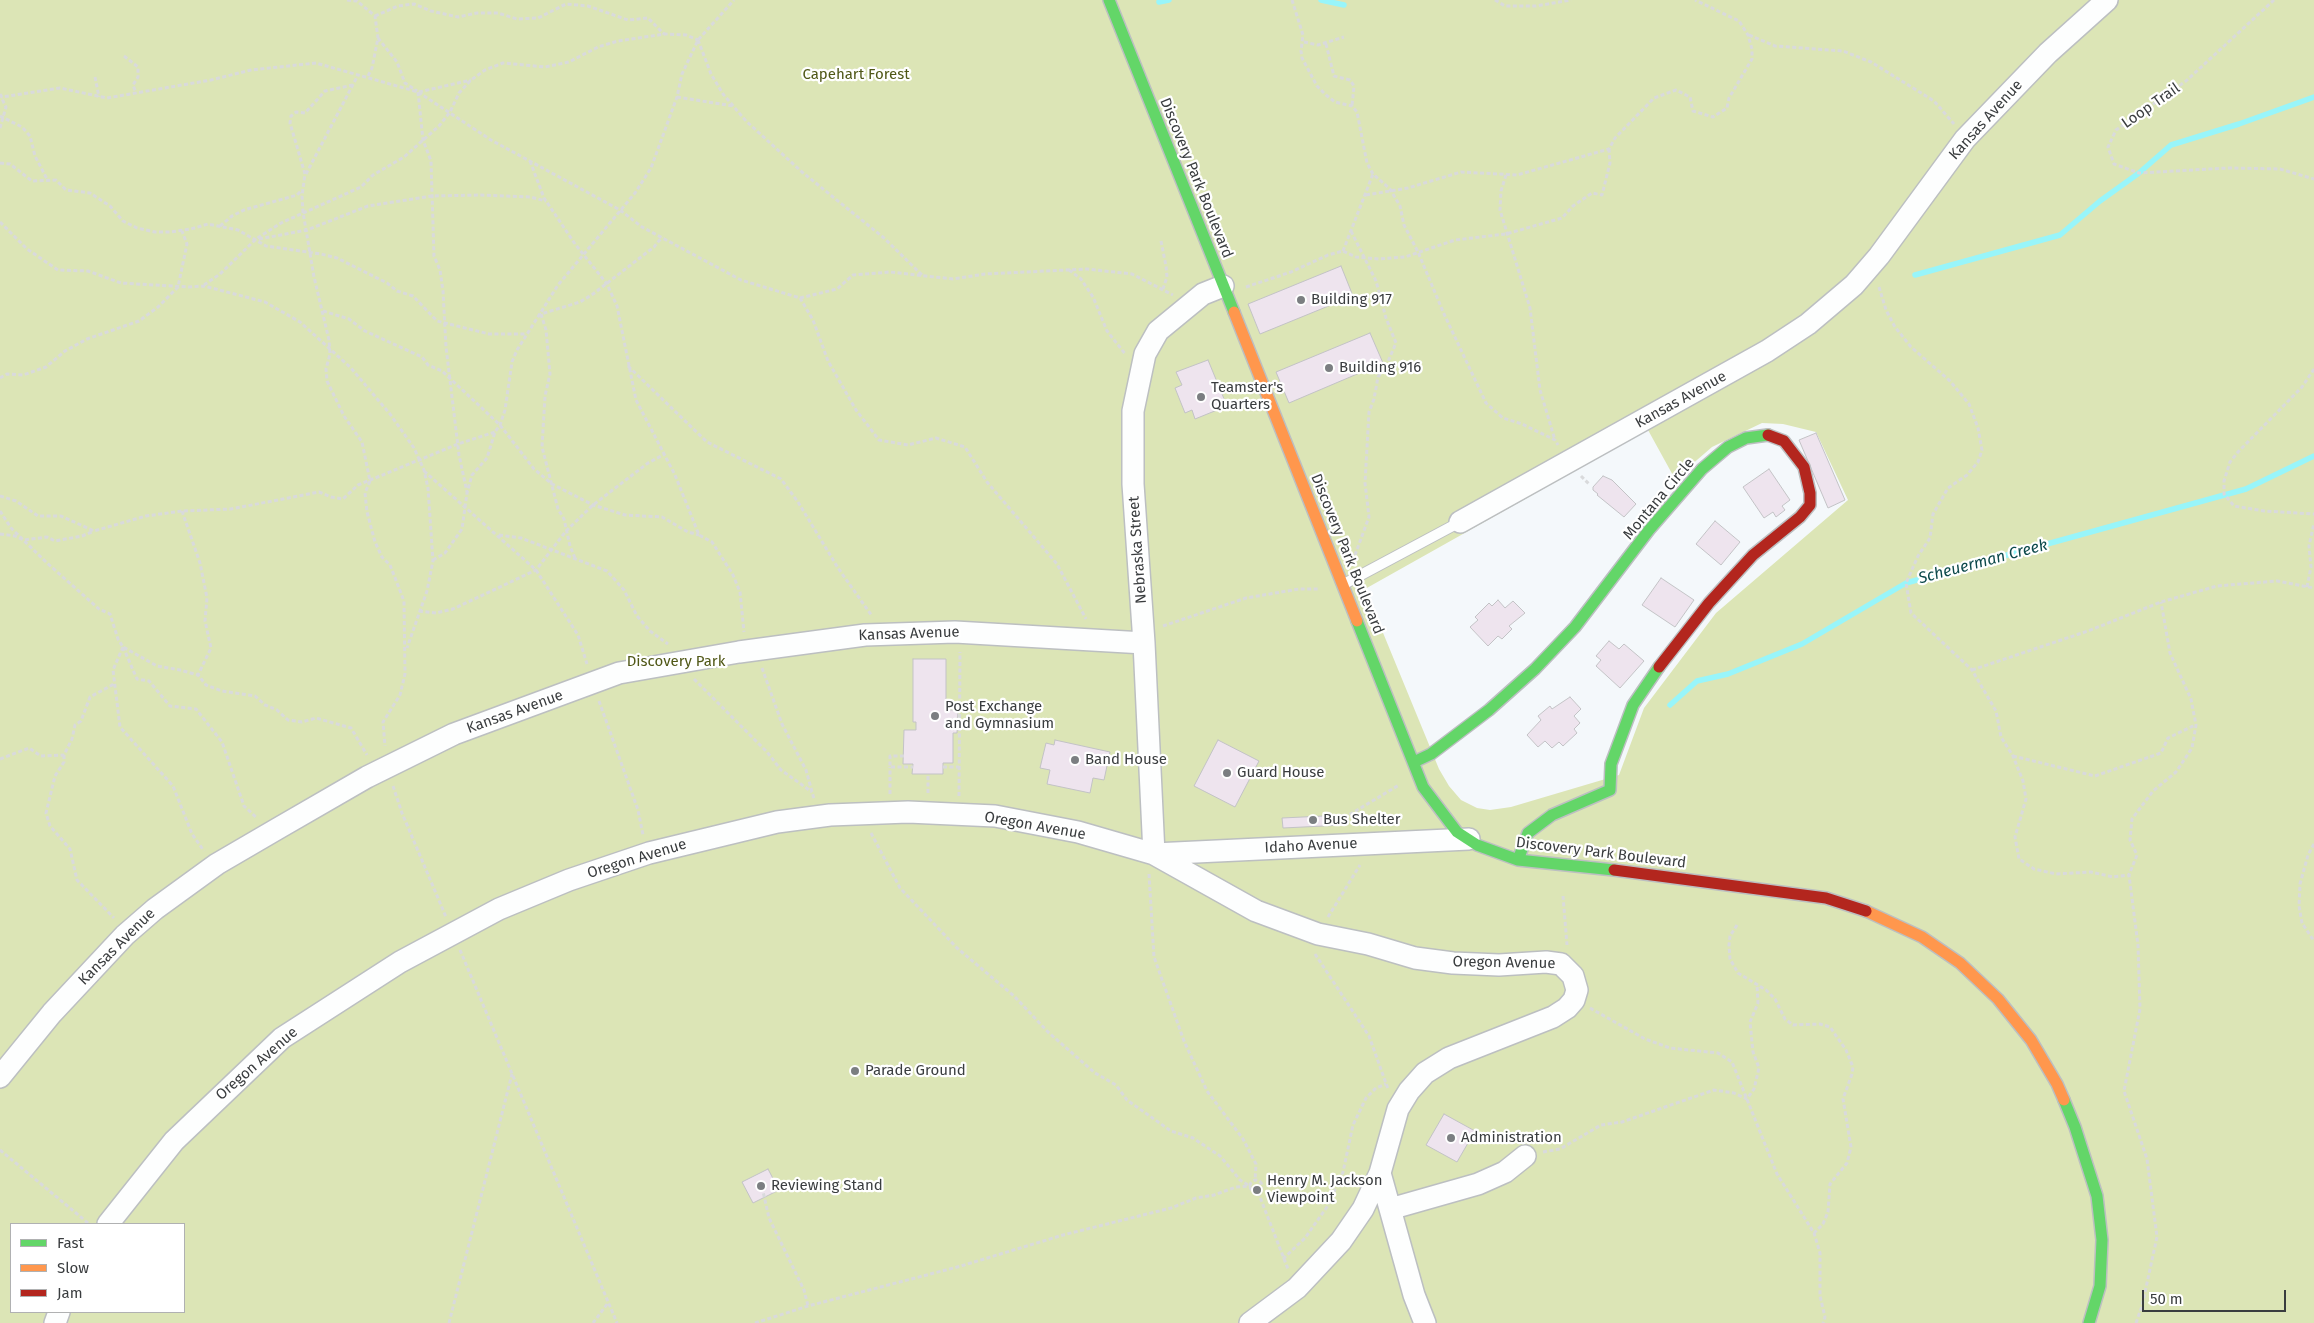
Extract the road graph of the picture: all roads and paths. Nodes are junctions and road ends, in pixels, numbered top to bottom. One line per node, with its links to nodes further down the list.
1 (346, 0): 10 (path)
2 (734, 0): 15 (path)
3 (1109, 0): 72 (street, Discovery Park Boulevard)
4 (1292, 0): 16 (path)
5 (1496, 0): 6 (path)
6 (1571, 0)
7 (1695, 0): 12 (path)
8 (2107, 0): 34 (street, Kansas Avenue)
9 (2274, 0): 42 (path, Loop Trail)
10 (375, 16): 11 (path); 14 (path)
11 (664, 34): 15 (path); 22 (path)
12 (1748, 34): 34 (path); 36 (path)
13 (1344, 37): 17 (path)
14 (378, 38): 21 (path); 24 (path)
15 (698, 40): 28 (path); 29 (path)
16 (1304, 42): 17 (path); 30 (path)
17 (1326, 44): 30 (path)
18 (124, 56): 25 (path)
19 (358, 75): 21 (path); 23 (path); 25 (path)
20 (96, 77): 27 (path)
21 (367, 78): 24 (path)
22 (470, 80): 24 (path); 31 (path)
23 (353, 85): 39 (path); 39 (path)
24 (418, 92): 31 (path); 35 (path)
25 (136, 93): 27 (path)
26 (1, 96): 27 (path); 32 (path)
27 (99, 97)
28 (677, 97): 29 (path); 49 (path)
29 (734, 106): 67 (path)
30 (1352, 106): 40 (path)
31 (450, 112): 35 (path); 37 (path)
32 (1, 117): 33 (path); 43 (path)
33 (0, 128)
34 (1965, 139): 65 (street, Kansas Avenue)
35 (423, 140): 47 (path); 50 (path)
36 (1609, 149): 41 (path); 56 (path)
37 (529, 160): 48 (path); 49 (path)
38 (0, 163): 43 (path)
39 (305, 174): 44 (path)
40 (1373, 174): 45 (path); 46 (path)
41 (1506, 176): 45 (path); 56 (path)
42 (2314, 179)
43 (48, 181): 53 (path)
44 (303, 190): 50 (path); 52 (path)
45 (1390, 190): 46 (path); 62 (path)
46 (1366, 195): 55 (path)
47 (432, 196): 48 (path); 54 (path); 77 (path)
48 (547, 201): 63 (path)
49 (620, 210): 57 (path); 63 (path)
50 (303, 212): 54 (path); 58 (path)
51 (0, 222): 70 (path)
52 (220, 226): 53 (path); 58 (path)
53 (182, 230): 70 (path)
54 (307, 230): 58 (path); 60 (path)
55 (1351, 231): 61 (path); 64 (path)
56 (1506, 234): 62 (path); 87 (path)
57 (662, 237): 68 (path); 73 (path)
58 (256, 240): 60 (path); 69 (path)
59 (1161, 241): 71 (path)
60 (310, 252): 75 (path); 77 (path)
61 (1343, 252): 64 (path); 72 (path)
62 (1418, 252): 64 (path); 87 (path)
63 (582, 253): 68 (path); 76 (path)
64 (1364, 258): 110 (path)
65 (1874, 262): 102 (street, Kansas Avenue); 125 (path)
66 (1069, 270): 67 (path); 71 (path); 80 (path)
67 (922, 275): 73 (path)
68 (607, 284): 76 (path); 81 (path)
69 (204, 286): 70 (path); 79 (path)
70 (178, 287): 83 (path)
71 (1163, 289): 74 (path)
72 (1225, 290): 74 (street, Nebraska Street); 113 (street, Discovery Park Boulevard)
73 (800, 298): 120 (path)
74 (1189, 304): 80 (street, Nebraska Street)
75 (323, 311): 79 (path); 84 (path)
76 (541, 314): 78 (path); 94 (path)
77 (444, 323): 78 (path); 84 (path)
78 (527, 334): 85 (path)
79 (330, 349): 91 (path); 93 (path)
80 (1142, 364): 119 (street, Nebraska Street)
81 (628, 366): 90 (path); 118 (path)
82 (2314, 369): 101 (path)
83 (0, 378)
84 (451, 378): 85 (path); 88 (path)
85 (500, 425): 86 (path); 94 (path)
86 (494, 432): 88 (path); 95 (path)
87 (1555, 440): 89 (path)
88 (458, 444): 91 (path); 95 (path)
89 (1559, 447)
90 (665, 454): 98 (path); 107 (path)
91 (418, 460): 92 (path); 93 (path)
92 (424, 470): 97 (path); 111 (path)
93 (370, 481): 100 (path); 123 (path)
94 (552, 484): 98 (path); 105 (path)
95 (467, 493): 97 (path)
96 (0, 496): 104 (path)
97 (466, 505): 111 (path); 112 (path)
98 (593, 505): 105 (path); 107 (path)
99 (0, 511): 108 (path)
100 (182, 511): 104 (path); 126 (path)
101 (2314, 514)
102 (1460, 522): 113 (lane, Kansas Avenue)
103 (2314, 523): 114 (path)
104 (94, 531): 108 (path)
105 (566, 531): 109 (path); 112 (path)
106 (0, 534): 108 (path)
107 (699, 535): 124 (path)
108 (20, 538): 121 (path)
109 (575, 558)
110 (1353, 560)
111 (433, 561): 117 (path)
112 (536, 570): 117 (path); 127 (path)
113 (1344, 584): 119 (path); 134 (street, Discovery Park Boulevard)
114 (2306, 587): 115 (path); 116 (path)
115 (2314, 588)
116 (2161, 602): 125 (path); 129 (path)
117 (419, 611): 123 (path)
118 (875, 634): 120 (street, Kansas Avenue); 124 (street, Kansas Avenue)
119 (1144, 636): 120 (street, Kansas Avenue); 149 (street, Nebraska Street)
120 (1096, 640)
121 (123, 647): 126 (path); 128 (path); 144 (path)
122 (960, 649): 136 (path)
123 (406, 650): 138 (path)
124 (749, 651): 127 (street, Kansas Avenue); 142 (path)
125 (1972, 670): 132 (path)
126 (198, 675): 138 (path)
127 (592, 683): 138 (street, Kansas Avenue); 148 (path)
128 (114, 684): 130 (path); 151 (path)
129 (2196, 725): 132 (path); 152 (path)
130 (64, 755): 133 (path); 156 (path)
131 (904, 756): 135 (path)
132 (2013, 756): 152 (path)
133 (0, 759)
134 (1414, 762): 145 (street, Discovery Park Boulevard); 150 (street, Montana Circle)
135 (913, 767)
136 (959, 767): 137 (path); 140 (path)
137 (943, 768)
138 (381, 770): 144 (street, Kansas Avenue); 155 (path)
139 (1400, 784): 143 (path)
140 (951, 800)
141 (864, 814): 142 (street, Oregon Avenue); 149 (street, Oregon Avenue); 171 (path)
142 (818, 817): 148 (street, Oregon Avenue)
143 (1344, 818)
144 (277, 828): 151 (street, Kansas Avenue)
145 (1468, 839): 146 (street, Idaho Avenue); 150 (street, Discovery Park Boulevard)
146 (1374, 843): 149 (street, Idaho Avenue); 157 (path)
147 (2314, 844): 158 (path)
148 (649, 853): 155 (street, Oregon Avenue)
149 (1154, 854): 157 (street, Oregon Avenue); 170 (path)
150 (1518, 860): 189 (street, Discovery Park Boulevard)
151 (216, 864): 156 (street, Kansas Avenue)
152 (2130, 875): 190 (path)
153 (1563, 896): 159 (path)
154 (1737, 925): 160 (path)
155 (452, 934): 162 (path); 176 (street, Oregon Avenue)
156 (125, 935): 163 (street, Kansas Avenue)
157 (1314, 941): 161 (street, Oregon Avenue); 164 (path)
158 (2314, 941)
159 (1567, 952)
160 (1757, 985): 165 (path); 177 (path)
161 (1574, 1000): 165 (path); 166 (street)
162 (512, 1073): 180 (path); 182 (path)
163 (0, 1076)
164 (1386, 1084): 166 (path); 178 (path)
165 (1747, 1098): 168 (path); 177 (path)
166 (1398, 1109): 169 (street)
167 (0, 1150): 175 (path)
168 (1526, 1156): 174 (street)
169 (1380, 1173): 174 (street); 179 (street)
170 (1255, 1180): 171 (path); 173 (path)
171 (1249, 1186): 173 (path); 181 (path)
172 (762, 1187): 181 (path)
173 (1258, 1192): 178 (path)
174 (1390, 1209): 187 (street)
175 (89, 1223)
176 (109, 1223)
177 (1814, 1233): 188 (path)
178 (1284, 1259): 179 (path)
179 (1296, 1288): 186 (street)
180 (609, 1302): 183 (path); 184 (path)
181 (808, 1306): 185 (path)
182 (449, 1323)
183 (592, 1323)
184 (617, 1323)
185 (755, 1323)
186 (1250, 1323)
187 (1425, 1323)
188 (1823, 1323)
189 (2089, 1323)
190 (2136, 1323)

